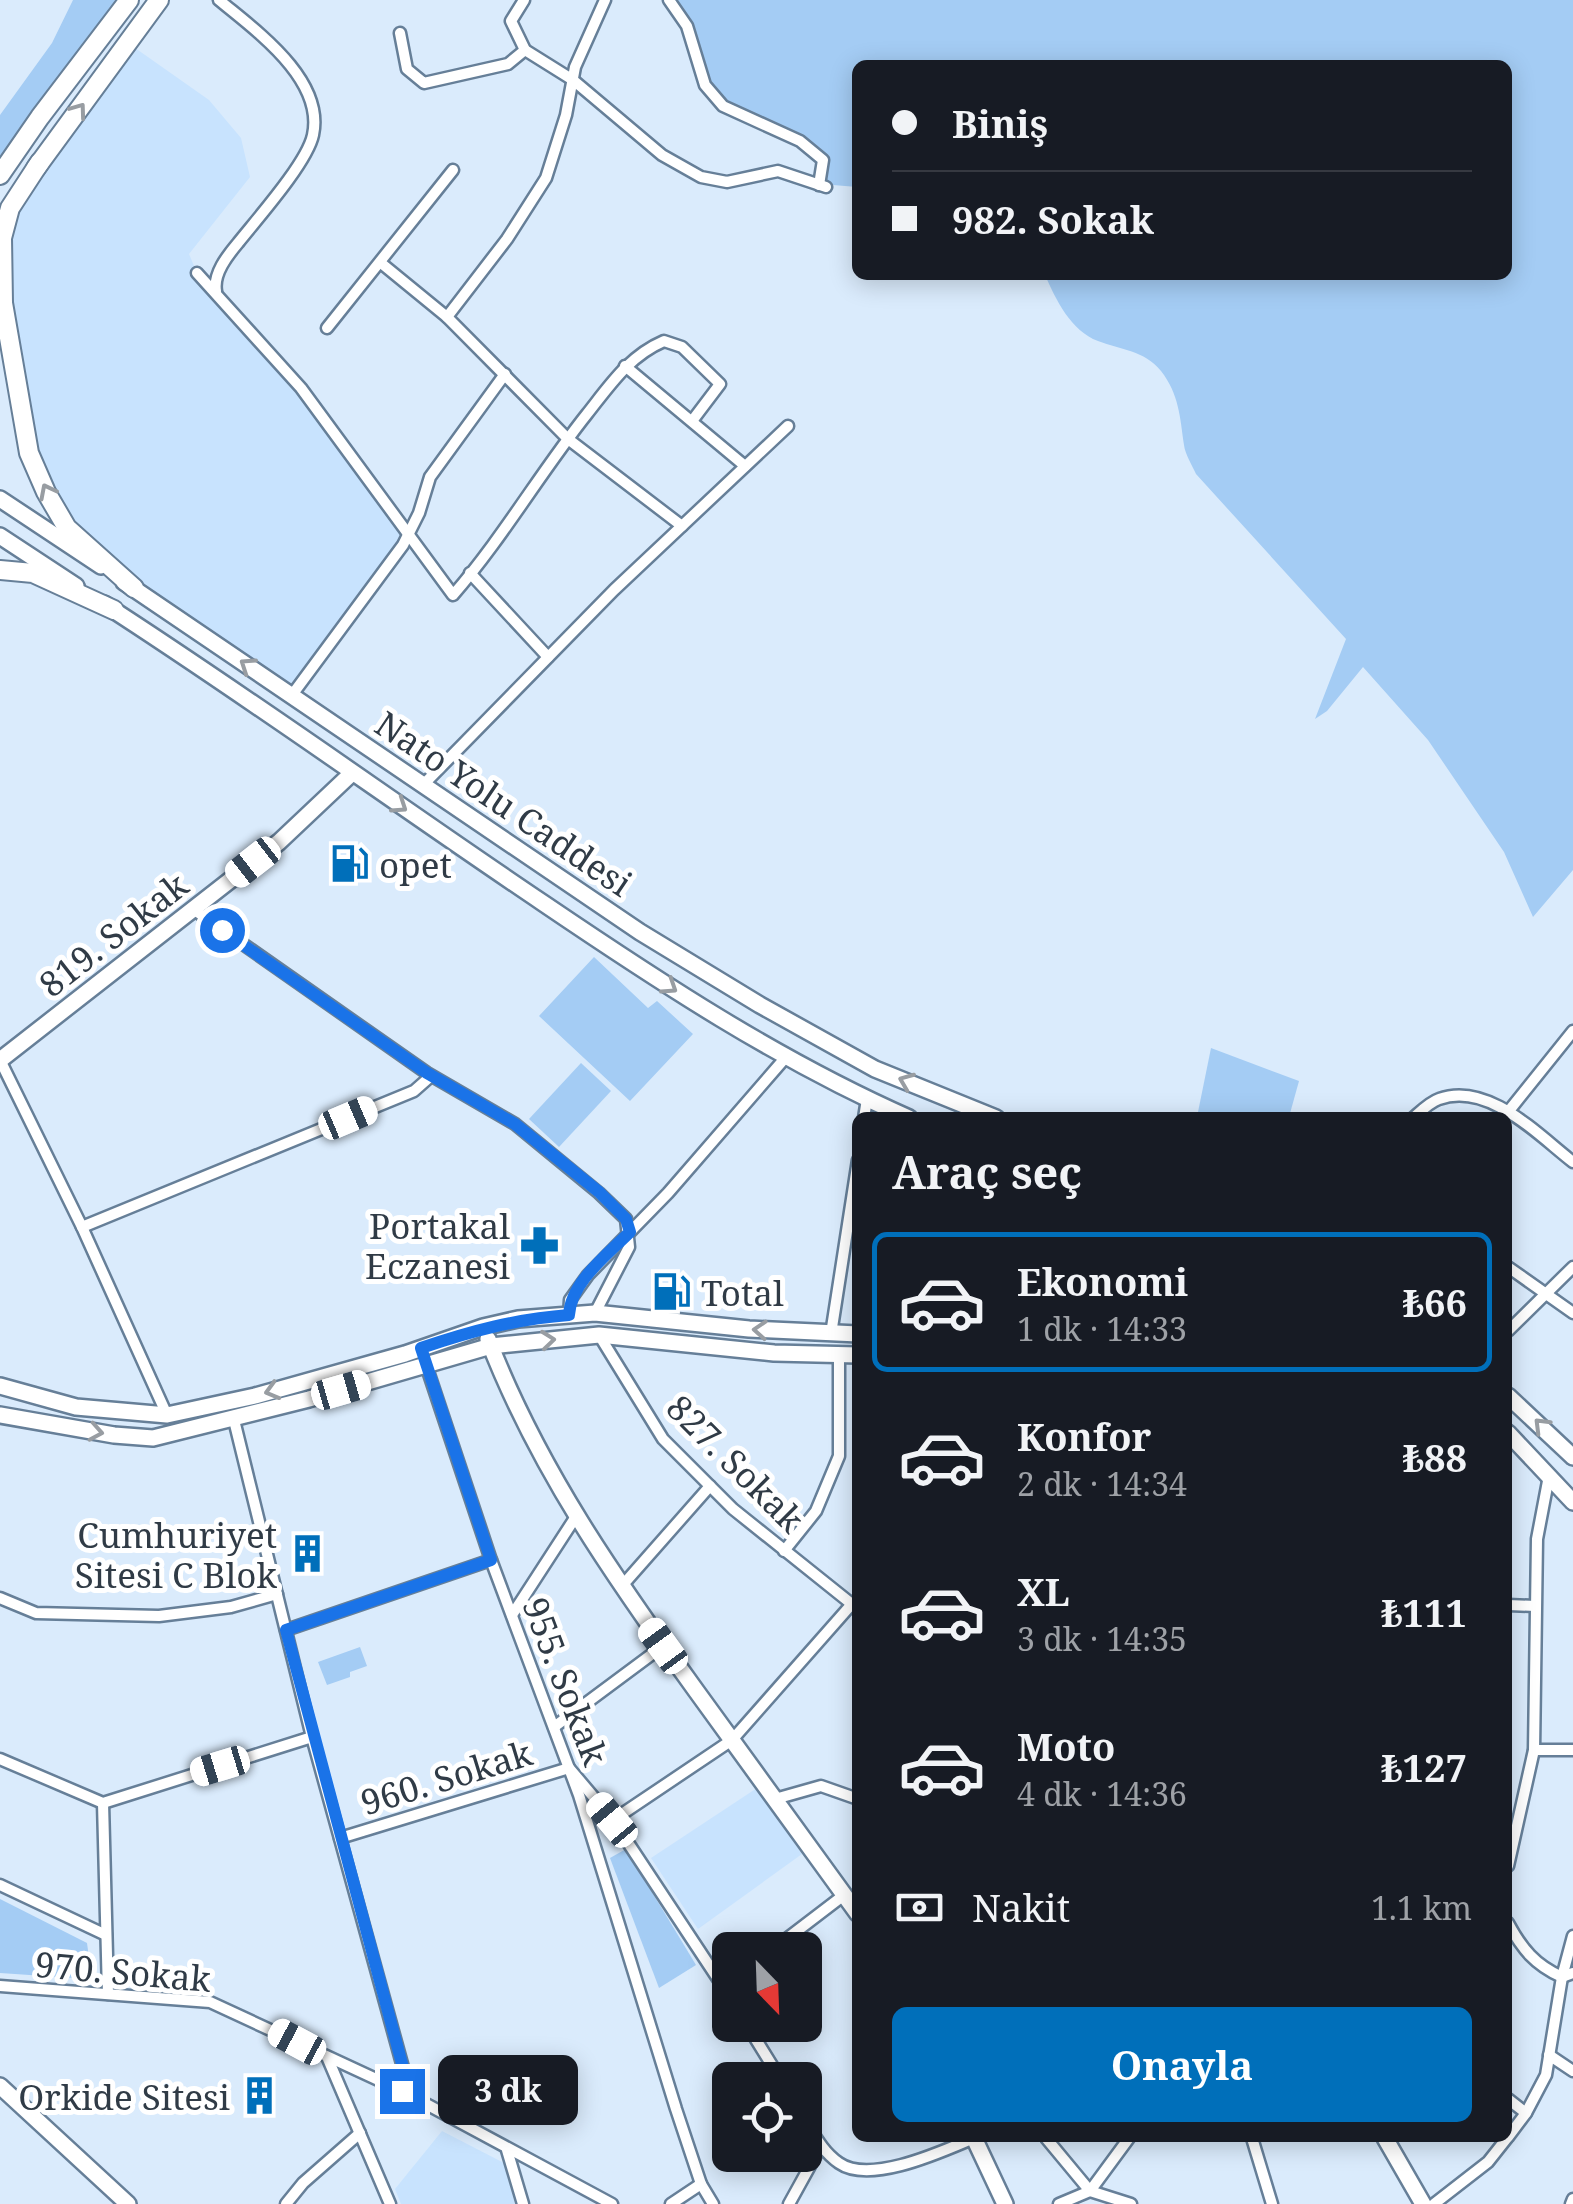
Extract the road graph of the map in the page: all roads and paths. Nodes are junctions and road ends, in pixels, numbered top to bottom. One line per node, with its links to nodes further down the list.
1 (129, 0): 10 (main road)
2 (159, 0): 12 (main road, one-way to 2)
3 (219, 0): 18 (street)
4 (524, 0): 8 (street)
5 (606, 0): 9 (street)
6 (669, 0): 9 (street)
7 (400, 34): 8 (street)
8 (524, 50): 9 (street)
9 (573, 80): 19 (street)
10 (40, 116): 11 (main road); 14 (main road)
11 (0, 162)
12 (40, 162): 15 (main road); 33 (main road, one-way to 12)
13 (453, 170): 16 (street)
14 (0, 176)
15 (0, 217)
16 (381, 263): 19 (street); 20 (street)
17 (197, 273): 18 (street)
18 (216, 294): 30 (street)
19 (446, 317): 22 (street)
20 (327, 328)
21 (625, 366): 23 (street); 23 (street); 25 (street)
22 (506, 374): 25 (street); 30 (street)
23 (692, 422): 26 (street)
24 (788, 426): 26 (street)
25 (568, 438): 28 (street); 32 (street)
26 (746, 466): 28 (street)
27 (0, 499): 33 (main road, Nato Yolu Caddesi)
28 (682, 526): 35 (street)
29 (0, 536): 34 (main road, Nato Yolu Caddesi)
30 (408, 536): 32 (street); 36 (street)
31 (0, 570): 34 (main road)
32 (470, 573): 35 (street)
33 (134, 588): 36 (main road, Nato Yolu Caddesi, one-way to 33)
34 (114, 610): 37 (main road, Nato Yolu Caddesi)
35 (548, 657): 38 (street)
36 (292, 696): 38 (main road, Nato Yolu Caddesi)
37 (352, 774): 39 (main road, 819. Sokak); 41 (main road, Nato Yolu Caddesi, one-way to 41)
38 (423, 784): 47 (main road, Nato Yolu Caddesi, one-way to 38)
39 (193, 909): 42 (main road, 819. Sokak); 43 (street)
40 (1573, 1031): 49 (street)
41 (786, 1057): 44 (main road, Nato Yolu Caddesi); 54 (street)
42 (0, 1060): 53 (street)
43 (431, 1076): 53 (street); 54 (street)
44 (867, 1099): 45 (street); 46 (main road, Nato Yolu Caddesi)
45 (865, 1112)
46 (896, 1112)
47 (981, 1112)
48 (1420, 1112): 49 (street)
49 (1508, 1112)
50 (1512, 1115): 51 (street)
51 (1573, 1162)
52 (852, 1200): 63 (street)
53 (82, 1227): 74 (street)
54 (630, 1232): 58 (street); 60 (street)
55 (1573, 1267): 57 (street)
56 (1512, 1269): 57 (street)
57 (1546, 1293): 59 (street); 62 (street)
58 (594, 1313): 60 (main road); 63 (main road, one-way to 58)
59 (1573, 1313)
60 (569, 1315): 61 (main road)
61 (484, 1326): 66 (main road); 67 (main road)
62 (1512, 1327)
63 (832, 1334): 64 (main road)
64 (852, 1334)
65 (598, 1336): 66 (main road, one-way to 65); 68 (main road); 79 (street, 827. Sokak)
66 (491, 1346): 70 (main road); 81 (main road)
67 (421, 1348): 70 (street, 955. Sokak); 74 (main road, one-way to 74)
68 (839, 1355): 69 (main road); 82 (street)
69 (852, 1355)
70 (426, 1366): 75 (main road); 83 (street, 955. Sokak)
71 (0, 1386): 74 (main road)
72 (1512, 1400): 77 (main road, one-way to 72)
73 (0, 1415): 75 (main road, one-way to 75)
74 (167, 1415)
75 (234, 1420): 85 (street)
76 (1512, 1437): 78 (main road)
77 (1573, 1456)
78 (1549, 1474): 80 (main road); 89 (street)
79 (710, 1486): 82 (street, 827. Sokak); 84 (street)
80 (1573, 1502)
81 (576, 1518): 84 (main road); 91 (street)
82 (784, 1550): 87 (street, 827. Sokak)
83 (491, 1560): 91 (street, 955. Sokak); 92 (street)
84 (620, 1587): 93 (main road)
85 (277, 1594): 86 (street); 92 (street)
86 (0, 1598)
87 (852, 1605)
88 (1512, 1605): 89 (street)
89 (1535, 1606): 97 (street)
90 (852, 1609): 96 (street)
91 (512, 1615): 94 (street, 955. Sokak)
92 (286, 1630): 95 (street)
93 (663, 1646): 94 (street); 96 (main road)
94 (554, 1727): 100 (street, 955. Sokak)
95 (312, 1737): 103 (street); 105 (street)
96 (732, 1740): 102 (main road); 104 (street)
97 (1534, 1750): 98 (street); 106 (street)
98 (1573, 1750)
99 (0, 1759): 103 (street)
100 (569, 1768): 104 (street); 105 (street, 960. Sokak); 137 (street, 955. Sokak)
101 (852, 1797): 102 (street)
102 (775, 1799): 108 (main road)
103 (103, 1803): 112 (street)
104 (612, 1820): 114 (street)
105 (340, 1838): 122 (street)
106 (1512, 1848)
107 (0, 1885): 112 (street)
108 (844, 1895): 109 (main road); 111 (street)
109 (852, 1906)
110 (1512, 1930): 115 (street)
111 (796, 1932)
112 (106, 1935): 117 (street)
113 (1573, 1936): 115 (street)
114 (712, 1965)
115 (1568, 1975): 118 (street)
116 (0, 1986): 117 (street, 970. Sokak)
117 (108, 1994): 119 (street, 970. Sokak)
118 (1549, 2055): 120 (street); 124 (street)
119 (328, 2059): 122 (street, 970. Sokak); 126 (street)
120 (1573, 2071)
121 (0, 2086): 139 (main road)
122 (402, 2091): 135 (street, 970. Sokak)
123 (1512, 2102): 124 (street)
124 (1526, 2114): 125 (street)
125 (1512, 2131)
126 (360, 2133): 140 (street); 141 (street)
127 (964, 2142): 134 (street)
128 (976, 2142): 147 (main road)
129 (1049, 2142): 138 (street)
130 (1126, 2142): 138 (street)
131 (1253, 2142): 150 (street)
132 (1387, 2142): 151 (main road)
133 (1503, 2142): 152 (street)
134 (822, 2147)
135 (507, 2150): 142 (street); 143 (street, 970. Sokak)
136 (807, 2172): 146 (street)
137 (701, 2184): 144 (street); 145 (street, 955. Sokak)
138 (1090, 2191): 148 (street); 149 (street)
139 (128, 2204)
140 (286, 2204)
141 (390, 2204)
142 (523, 2204)
143 (610, 2204)
144 (672, 2204)
145 (713, 2204)
146 (789, 2204)
147 (1004, 2204)
148 (1059, 2204)
149 (1131, 2204)
150 (1272, 2204)
151 (1424, 2204)
152 (1434, 2204)

